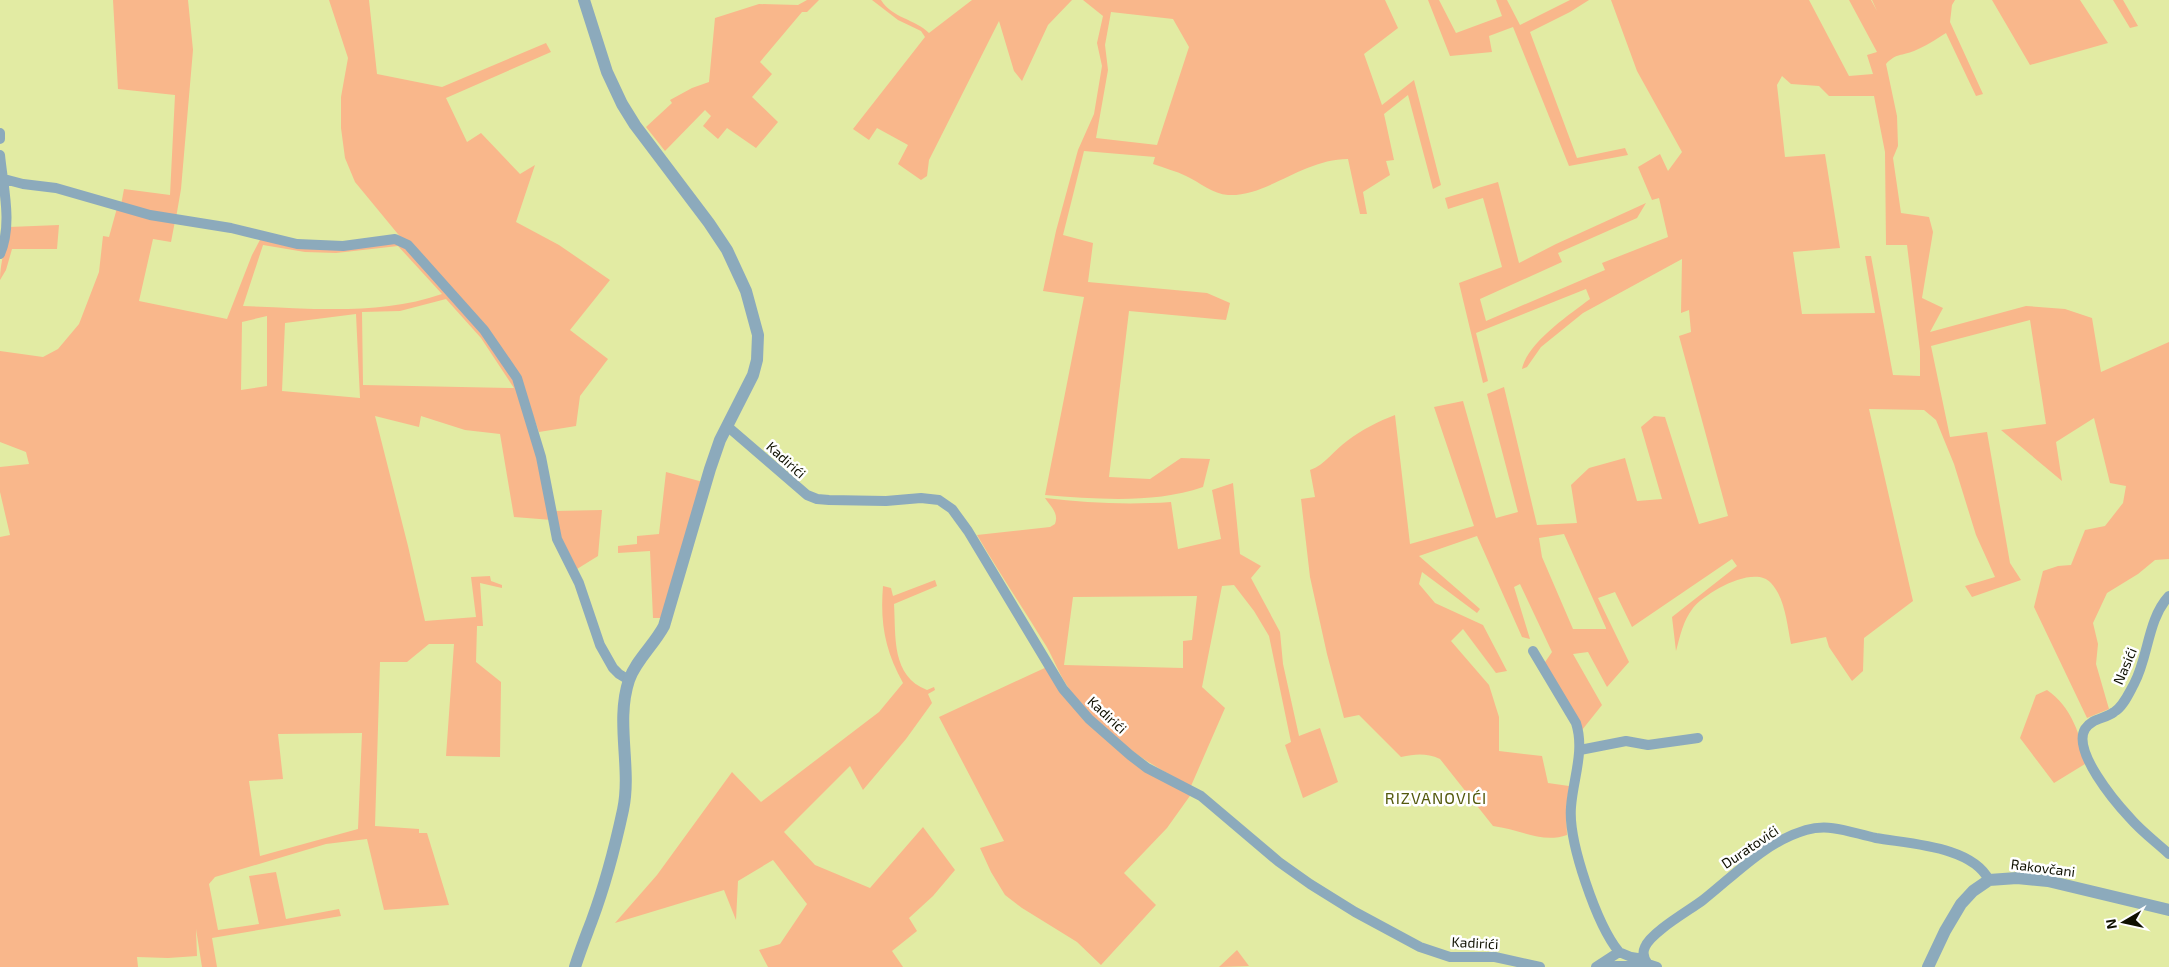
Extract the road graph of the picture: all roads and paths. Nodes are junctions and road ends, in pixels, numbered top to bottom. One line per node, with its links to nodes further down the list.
1 (584, 0): 7 (street)
2 (0, 133): 3 (street)
3 (0, 139)
4 (0, 155): 5 (street)
5 (4, 179): 6 (street); 10 (street)
6 (0, 254)
7 (727, 426): 10 (street); 19 (street, Kadirići)
8 (2169, 596): 13 (street, Nasići)
9 (1533, 651): 12 (street)
10 (629, 680): 18 (street)
11 (1698, 738): 12 (street)
12 (1580, 750): 16 (street)
13 (2169, 854)
14 (1989, 880): 15 (street, Rakovčani); 17 (street, Duratovići); 22 (street)
15 (2169, 910)
16 (1619, 952): 17 (street); 20 (street)
17 (1650, 963): 21 (street)
18 (575, 967)
19 (1540, 967)
20 (1596, 967)
21 (1601, 967)
22 (1928, 967)

